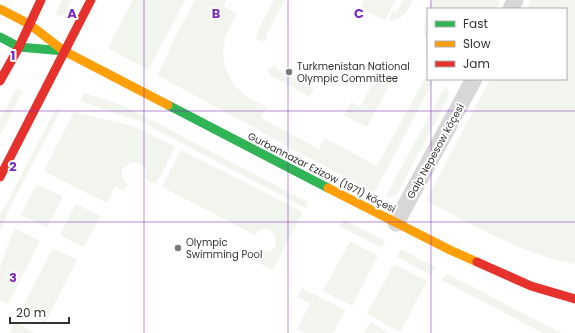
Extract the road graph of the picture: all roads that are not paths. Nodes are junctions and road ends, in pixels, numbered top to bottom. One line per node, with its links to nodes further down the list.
1 (41, 0): 4 (street)
2 (91, 0): 7 (street)
3 (0, 9): 4 (street, Gurbannazar Ezizow (1971) köçesi)
4 (29, 24): 6 (street); 7 (street, Gurbannazar Ezizow (1971) köçesi)
5 (0, 38): 6 (street, Gurbannazar Ezizow (1971) köçesi)
6 (19, 47): 7 (street, Gurbannazar Ezizow (1971) köçesi); 9 (street)
7 (64, 51): 10 (street); 11 (street, Gurbannazar Ezizow (1971) köçesi)
8 (473, 80): 11 (street, Gaip Nepesow köçesi)
9 (0, 81)
10 (0, 177)
11 (396, 222): 12 (street, Gurbannazar Ezizow (1971) köçesi)
12 (575, 299)

